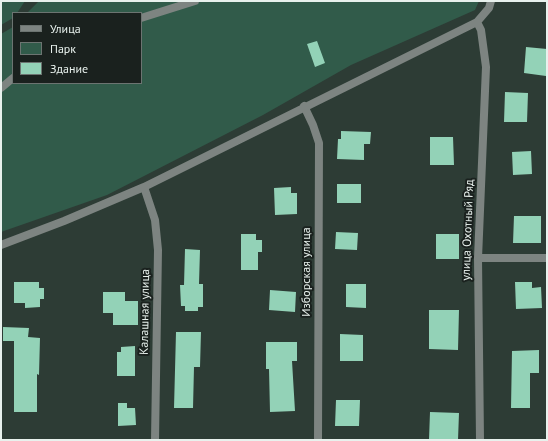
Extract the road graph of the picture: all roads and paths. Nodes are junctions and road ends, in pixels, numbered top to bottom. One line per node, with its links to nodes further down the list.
1 (195, 1): 3 (street)
2 (491, 1): 4 (street)
3 (142, 18)
4 (477, 22): 7 (street); 10 (street, улица Охотный Ряд)
5 (12, 79): 6 (street)
6 (1, 88)
7 (304, 106): 8 (street); 13 (street, Изборская улица)
8 (144, 187): 9 (street); 12 (street, Калашная улица)
9 (1, 244)
10 (478, 258): 11 (street); 14 (street, улица Охотный Ряд)
11 (547, 258)
12 (155, 440)
13 (318, 440)
14 (480, 440)

